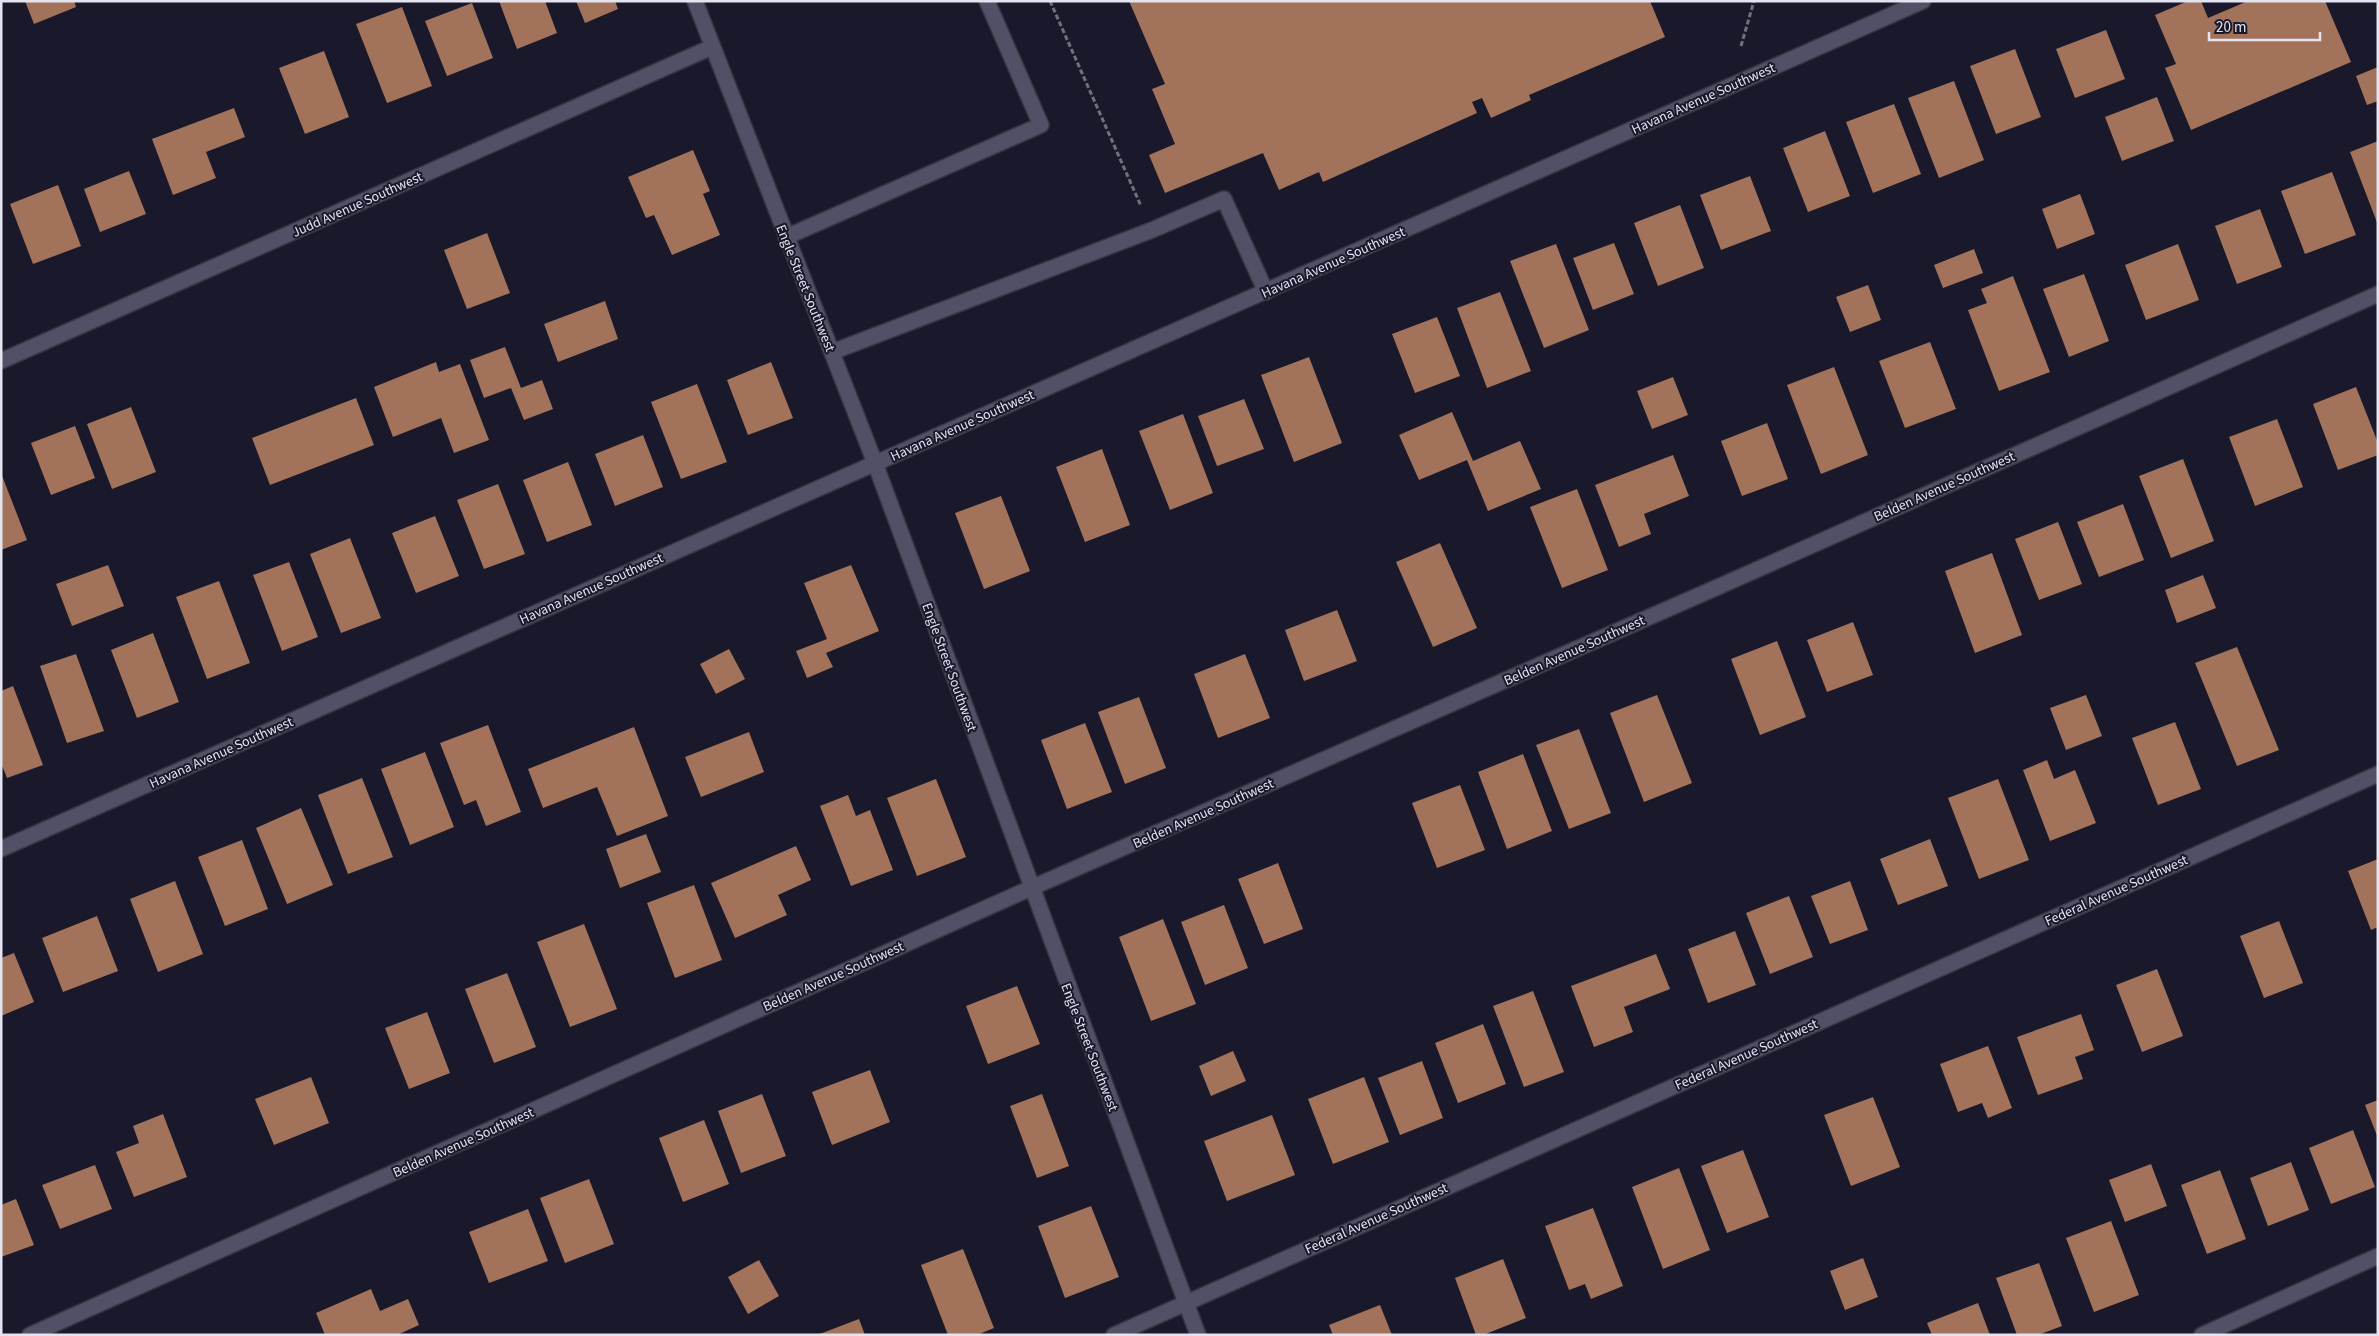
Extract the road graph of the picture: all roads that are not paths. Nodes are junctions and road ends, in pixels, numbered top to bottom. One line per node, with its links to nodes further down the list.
1 (695, 1): 5 (street, Engle Street Southwest)
2 (987, 1): 6 (street)
3 (1923, 1): 4 (street, Havana Avenue Southwest)
4 (1894, 7): 7 (street, Havana Avenue Southwest)
5 (712, 47): 6 (street, Engle Street Southwest); 10 (street, Judd Avenue Southwest)
6 (786, 237): 9 (street, Engle Street Southwest)
7 (1266, 292): 9 (street); 11 (street, Havana Avenue Southwest)
8 (2378, 294): 14 (street, Belden Avenue Southwest)
9 (832, 352): 11 (street, Engle Street Southwest)
10 (1, 361)
11 (875, 463): 13 (street, Havana Avenue Southwest); 14 (street, Engle Street Southwest)
12 (2378, 774): 16 (street, Federal Avenue Southwest)
13 (1, 849)
14 (1031, 888): 16 (street, Engle Street Southwest); 17 (street, Belden Avenue Southwest)
15 (2378, 1256): 20 (street)
16 (1185, 1302): 18 (street, Federal Avenue Southwest); 19 (street, Engle Street Southwest)
17 (30, 1335)
18 (1114, 1335)
19 (1198, 1335)
20 (2202, 1335)

